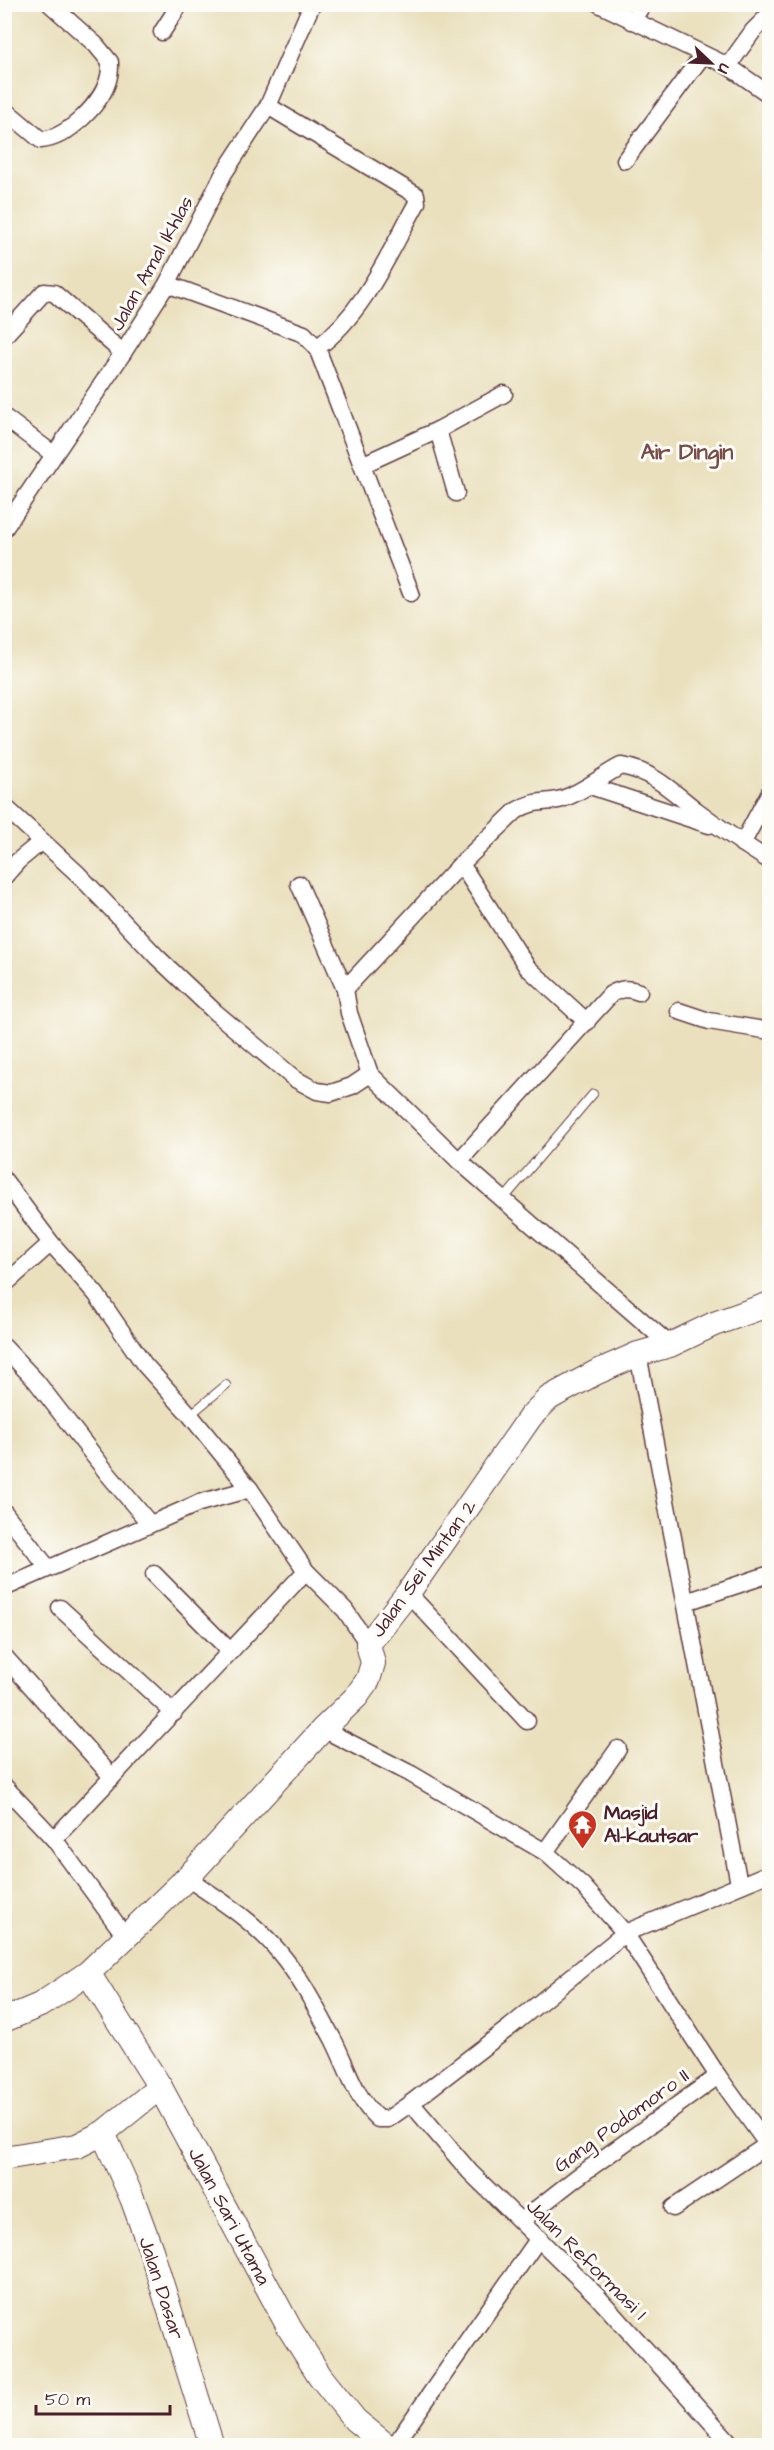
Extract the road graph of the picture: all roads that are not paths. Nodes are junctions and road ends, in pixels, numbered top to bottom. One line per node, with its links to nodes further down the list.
1 (50, 4): 13 (street)
2 (180, 4): 8 (street)
3 (312, 4): 12 (street, Jalan Amal Ikhlas)
4 (599, 4): 7 (street)
5 (643, 4): 7 (street)
6 (770, 14): 10 (street)
7 (632, 21): 9 (street)
8 (162, 32)
9 (703, 55): 10 (street); 14 (street)
10 (728, 66): 11 (street)
11 (770, 95)
12 (268, 106): 15 (street, Jalan Amal Ikhlas); 17 (street)
13 (4, 109)
14 (625, 160)
15 (167, 284): 17 (street); 18 (street, Jalan Amal Ikhlas)
16 (4, 336): 18 (street)
17 (317, 348): 23 (street)
18 (123, 354): 22 (street, Jalan Amal Ikhlas)
19 (504, 394): 21 (street)
20 (4, 417): 22 (street)
21 (438, 430): 23 (street); 24 (street)
22 (53, 454): 25 (street, Jalan Amal Ikhlas)
23 (362, 465): 26 (street)
24 (456, 493)
25 (4, 529)
26 (411, 593)
27 (590, 786): 30 (street); 30 (street); 34 (street)
28 (770, 792): 32 (street)
29 (4, 806): 31 (street)
30 (722, 829): 32 (street)
31 (41, 842): 35 (street); 42 (street)
32 (742, 844): 33 (street)
33 (770, 861)
34 (461, 864): 37 (street); 40 (street)
35 (4, 877)
36 (299, 884): 37 (street)
37 (345, 989): 42 (street)
38 (639, 992): 40 (street)
39 (679, 1011): 41 (street)
40 (587, 1022): 44 (street)
41 (770, 1031)
42 (370, 1074): 44 (street)
43 (593, 1094): 46 (lane)
44 (459, 1161): 46 (street)
45 (4, 1180): 47 (street)
46 (503, 1200): 50 (street)
47 (51, 1243): 48 (street); 54 (street)
48 (4, 1285)
49 (770, 1304): 50 (street, Jalan Sei Mintan 2)
50 (670, 1345): 52 (street, Jalan Sei Mintan 2)
51 (4, 1347): 57 (street)
52 (638, 1354): 63 (street, Jalan Sei Mintan 2); 64 (street)
53 (226, 1385): 54 (lane)
54 (190, 1415): 55 (street)
55 (250, 1489): 57 (street); 59 (street)
56 (4, 1512): 58 (street)
57 (150, 1524): 58 (street)
58 (48, 1568): 62 (street)
59 (306, 1570): 66 (street); 67 (street)
60 (154, 1574): 67 (street)
61 (770, 1574): 64 (street)
62 (4, 1588)
63 (408, 1593): 66 (street, Jalan Sei Mintan 2); 70 (street)
64 (686, 1602): 79 (street)
65 (60, 1608): 69 (street)
66 (368, 1644): 71 (street, Jalan Sei Mintan 2)
67 (230, 1651): 69 (street)
68 (4, 1656): 73 (street)
69 (174, 1713): 73 (street)
70 (527, 1721)
71 (323, 1729): 76 (street); 78 (street, Jalan Sei Mintan 2)
72 (618, 1749): 76 (street)
73 (112, 1777): 75 (street)
74 (4, 1786): 75 (street)
75 (54, 1839): 81 (street)
76 (544, 1852): 80 (street)
77 (770, 1873): 79 (street)
78 (187, 1878): 81 (street, Jalan Sei Mintan 2); 86 (street)
79 (739, 1884): 80 (street)
80 (625, 1933): 84 (street); 86 (street)
81 (126, 1937): 82 (street, Jalan Sei Mintan 2)
82 (88, 1973): 83 (street, Jalan Sei Mintan 2); 85 (street, Jalan Sari Utama)
83 (4, 2020)
84 (718, 2076): 88 (street); 91 (street, Gang Podomoro II)
85 (160, 2087): 87 (street); 94 (street, Jalan Sari Utama)
86 (411, 2103): 91 (street, Jalan Reformasi 1)
87 (103, 2133): 89 (street); 93 (street, Jalan Dasar)
88 (768, 2147): 90 (street)
89 (4, 2158)
90 (674, 2208)
91 (522, 2221): 92 (street, Jalan Reformasi 1)
92 (539, 2238): 95 (street); 96 (street, Jalan Reformasi 1)
93 (212, 2445)
94 (387, 2445)
95 (394, 2445)
96 (733, 2445)

